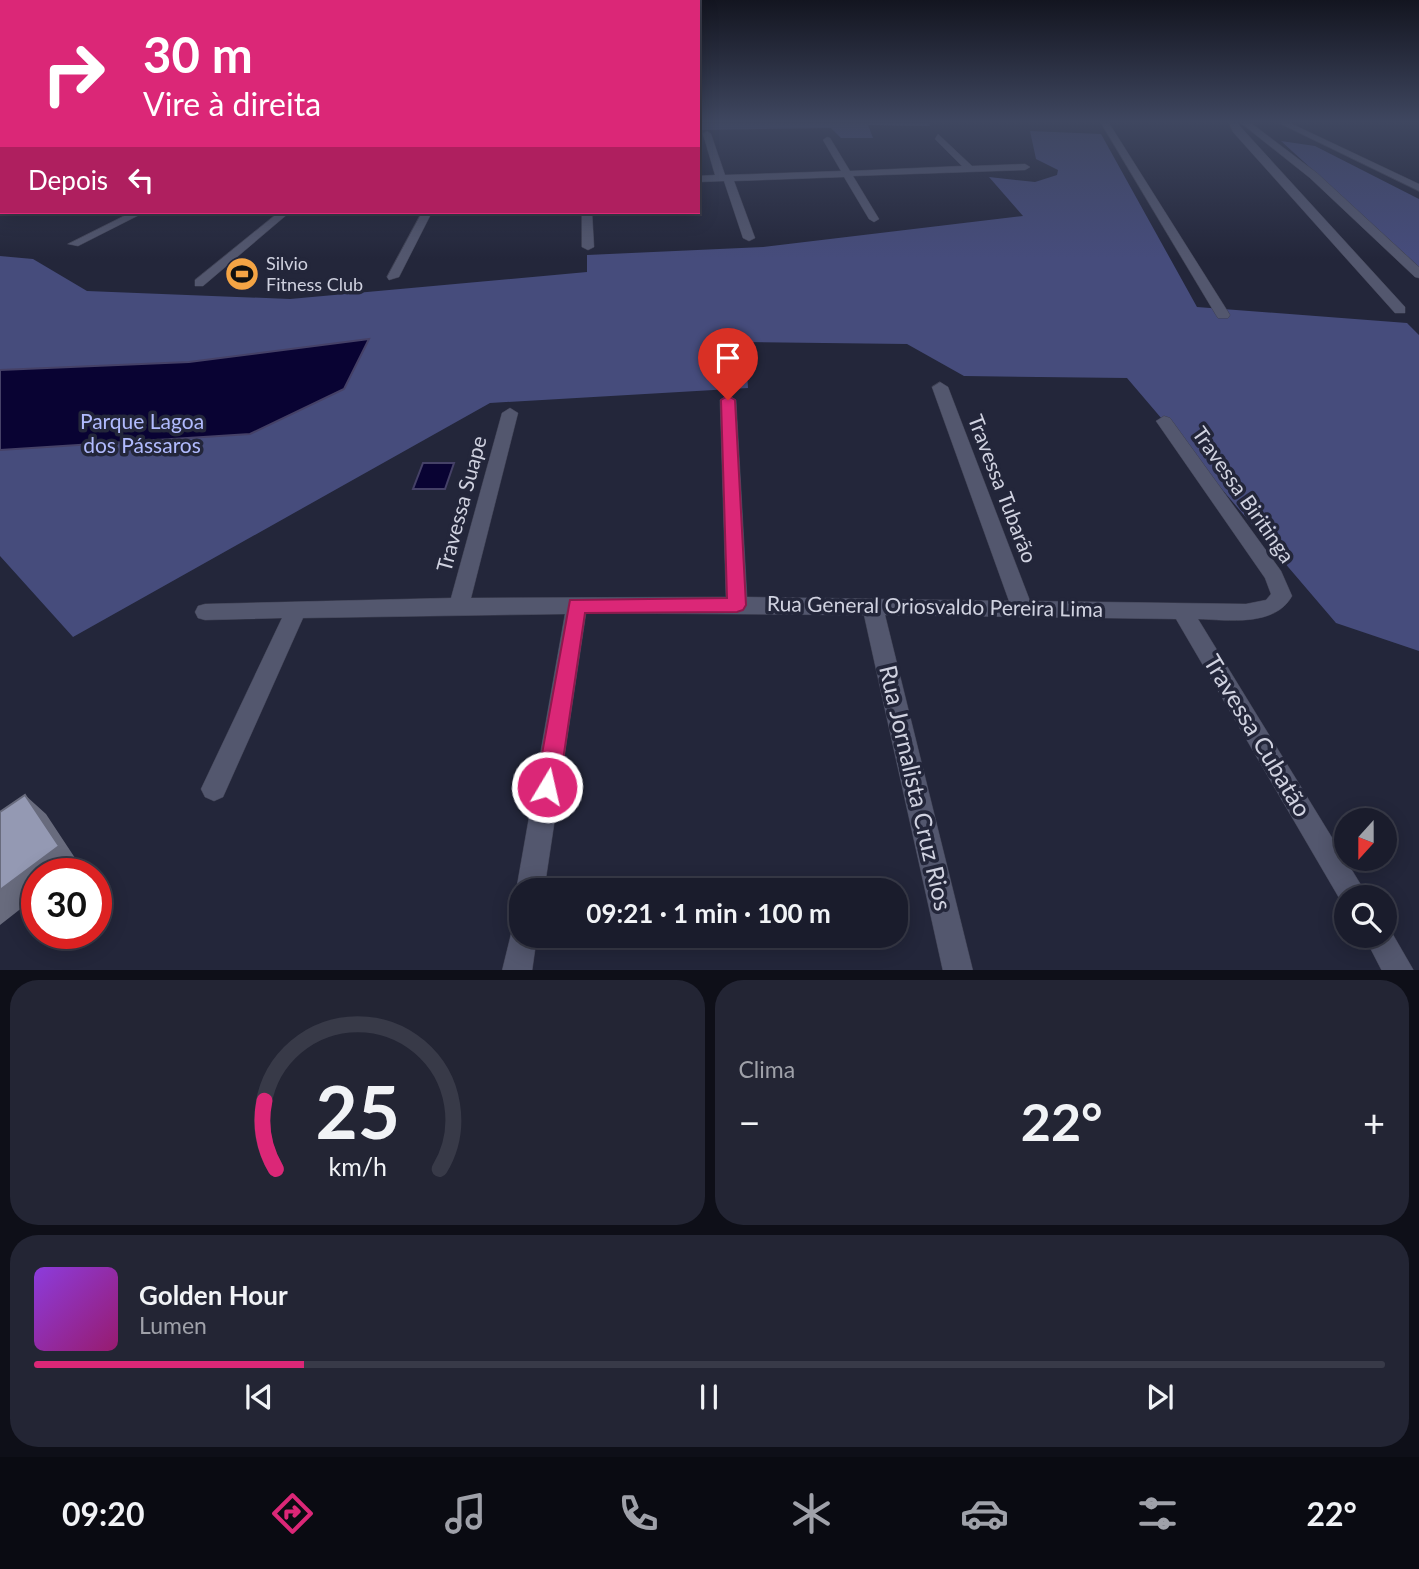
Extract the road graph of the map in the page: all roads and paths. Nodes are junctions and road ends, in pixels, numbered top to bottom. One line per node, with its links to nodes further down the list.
1 (721, 168): 11 (street)
2 (844, 168): 9 (street)
3 (990, 168): 8 (street)
4 (1133, 168): 25 (street)
5 (1271, 168): 24 (street)
6 (1303, 168): 21 (street)
7 (1378, 168): 12 (street)
8 (970, 169): 9 (street)
9 (847, 173): 11 (street); 17 (street)
10 (700, 178): 11 (street)
11 (725, 178): 18 (street)
12 (1419, 188)
13 (136, 214): 19 (street)
14 (283, 214): 23 (street)
15 (426, 214): 22 (street)
16 (587, 214): 20 (street)
17 (874, 219)
18 (749, 238)
19 (74, 244)
20 (588, 247)
21 (1419, 274)
22 (393, 277)
23 (199, 283)
24 (1400, 310)
25 (1223, 315)
26 (940, 387): 35 (street, Travessa Tubarão)
27 (728, 400): 32 (street)
28 (510, 413): 33 (street, Travessa Suape)
29 (1164, 421): 30 (street, Travessa Biritinga)
30 (1282, 596): 37 (street, Rua General Oriosvaldo Pereira Lima)
31 (577, 605): 32 (street, Rua General Oriosvaldo Pereira Lima); 33 (street, Rua General Oriosvaldo Pereira Lima); 40 (street)
32 (737, 605): 34 (street, Rua General Oriosvaldo Pereira Lima)
33 (459, 606): 36 (street, Rua General Oriosvaldo Pereira Lima)
34 (872, 606): 35 (street, Rua General Oriosvaldo Pereira Lima); 45 (street, Rua Jornalista Cruz Rios)
35 (1022, 607): 37 (street, Rua General Oriosvaldo Pereira Lima)
36 (296, 610): 38 (street, Rua General Oriosvaldo Pereira Lima); 39 (street)
37 (1182, 611): 41 (street, Travessa Cubatão)
38 (205, 612)
39 (214, 789)
40 (532, 878)
41 (1347, 885)
42 (521, 948): 44 (street)
43 (1385, 948): 46 (street)
44 (517, 970)
45 (958, 970)
46 (1398, 970)

